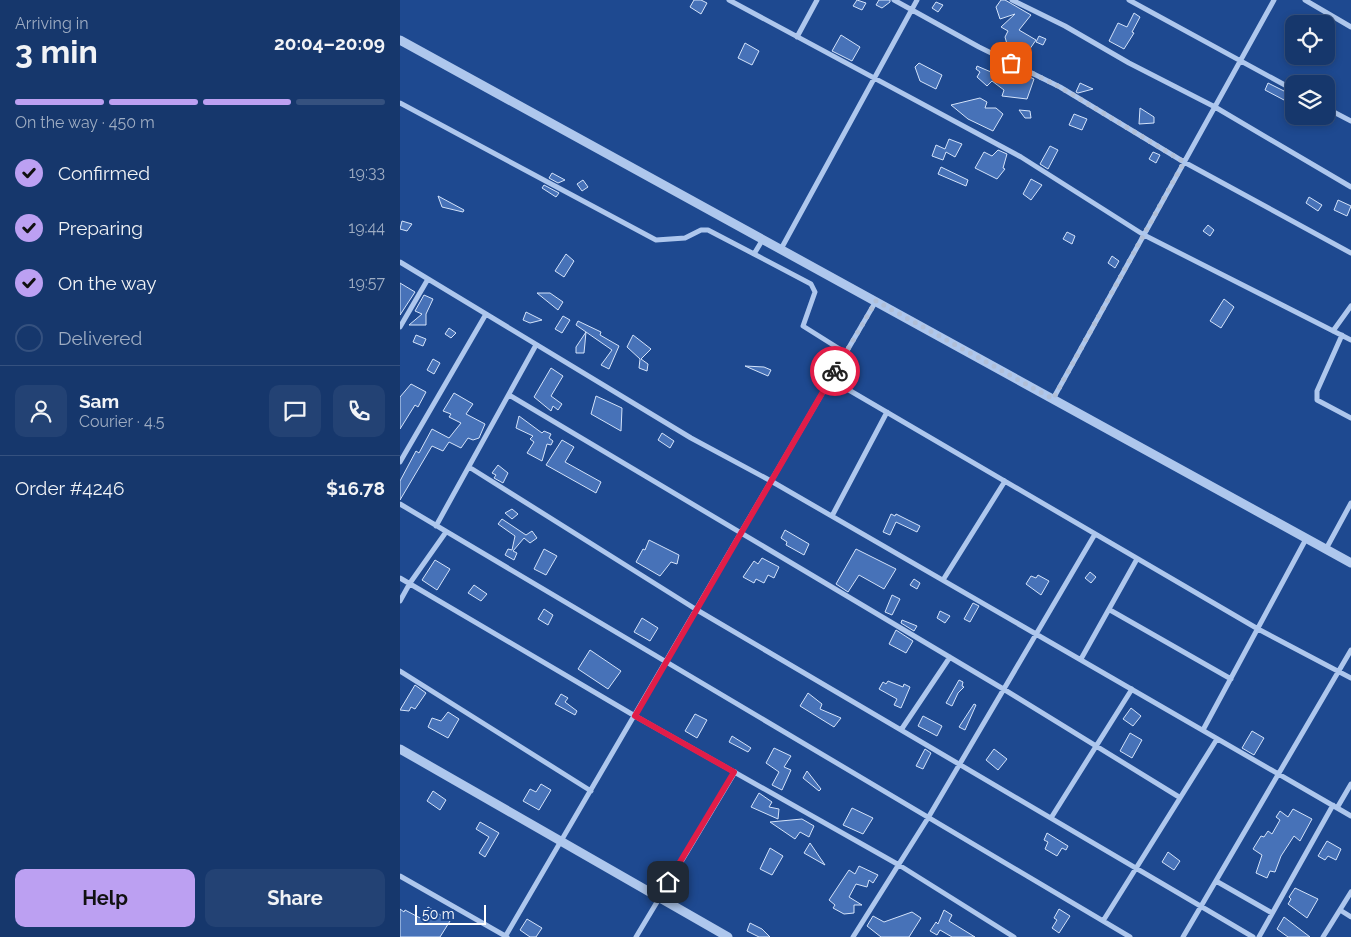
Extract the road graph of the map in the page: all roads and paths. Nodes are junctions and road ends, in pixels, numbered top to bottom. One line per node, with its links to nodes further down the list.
1 (729, 0): 11 (street)
2 (817, 0): 11 (street)
3 (894, 0): 9 (street)
4 (917, 0): 9 (street)
5 (1012, 0): 17 (street)
6 (1129, 0): 13 (street)
7 (1274, 0): 13 (street)
8 (1305, 0): 10 (street)
9 (911, 10): 14 (street); 20 (street)
10 (1351, 27)
11 (797, 38): 14 (street)
12 (400, 40): 23 (street)
13 (1240, 62): 15 (street); 17 (street)
14 (873, 79): 22 (street); 24 (street)
15 (1285, 85)
16 (400, 103): 26 (street)
17 (1215, 107): 20 (street); 21 (street)
18 (1335, 113): 19 (street)
19 (1351, 121)
20 (1184, 162): 22 (street); 25 (street)
21 (1351, 187)
22 (1144, 235): 33 (street); 40 (street)
23 (763, 239): 24 (street); 26 (street)
24 (781, 249): 29 (street)
25 (1351, 252)
26 (754, 254): 37 (street)
27 (400, 262): 28 (street)
28 (428, 279): 31 (street); 32 (street)
29 (876, 301): 37 (street); 40 (street)
30 (1351, 306): 33 (street)
31 (486, 314): 36 (street); 43 (street)
32 (400, 327)
33 (1333, 330): 34 (street)
34 (1342, 335): 35 (street); 42 (street)
35 (1351, 340)
36 (536, 344): 39 (street); 45 (street)
37 (846, 353): 38 (street)
38 (830, 379): 41 (street); 45 (street)
39 (509, 395): 44 (street); 52 (street)
40 (1053, 399): 54 (street)
41 (887, 412): 46 (street); 49 (street)
42 (1351, 418)
43 (400, 462)
44 (469, 467): 50 (street); 62 (street)
45 (770, 481): 49 (street); 52 (street)
46 (1005, 481): 53 (street); 59 (street)
47 (1351, 503): 55 (street)
48 (400, 504): 50 (street)
49 (832, 516): 59 (street)
50 (436, 526): 51 (street)
51 (446, 532): 60 (street); 69 (street)
52 (740, 534): 62 (street); 67 (street)
53 (1095, 534): 56 (street); 65 (street)
54 (1306, 539): 55 (street); 64 (street)
55 (1326, 549): 57 (street)
56 (1137, 559): 63 (street); 64 (street)
57 (1351, 563)
58 (400, 578): 60 (street)
59 (943, 580): 65 (street)
60 (410, 583): 61 (street); 76 (street)
61 (400, 601)
62 (697, 610): 69 (street); 77 (street)
63 (1110, 610): 68 (street); 73 (street)
64 (1258, 629): 71 (street); 73 (street)
65 (1036, 634): 68 (street); 75 (street)
66 (1351, 650): 71 (street)
67 (950, 657): 75 (street); 77 (street)
68 (1080, 659): 74 (street)
69 (666, 662): 76 (street); 90 (street)
70 (400, 670): 86 (street)
71 (1339, 671): 72 (street); 84 (street)
72 (1351, 678)
73 (1231, 679): 78 (street)
74 (1132, 689): 78 (street); 80 (street)
75 (1005, 690): 80 (street); 82 (street)
76 (635, 716): 83 (street); 86 (street)
77 (901, 730): 82 (street)
78 (1203, 730): 79 (street)
79 (1218, 739): 84 (street); 87 (street)
80 (1097, 746): 87 (street); 91 (street)
81 (400, 749): 92 (street)
82 (960, 764): 90 (street); 91 (street)
83 (734, 772): 93 (street); 98 (street)
84 (1279, 774): 88 (street); 96 (street)
85 (1351, 784): 88 (street)
86 (591, 791): 92 (street)
87 (1179, 797): 94 (street)
88 (1335, 807): 89 (street); 101 (street)
89 (1351, 816)
90 (928, 818): 93 (street); 103 (street)
91 (1051, 818): 94 (street)
92 (562, 842): 98 (street); 104 (street)
93 (899, 864): 107 (street); 108 (street)
94 (1136, 868): 99 (street); 103 (street)
95 (400, 876): 104 (street)
96 (1216, 880): 99 (street); 101 (street)
97 (1351, 892): 100 (street)
98 (659, 898): 105 (street); 106 (street)
99 (1201, 907): 110 (street); 111 (street)
100 (1340, 910): 102 (street); 113 (street)
101 (1272, 912): 112 (street)
102 (1351, 917)
103 (1103, 921): 109 (street)
104 (506, 937)
105 (636, 937)
106 (728, 937)
107 (853, 937)
108 (1014, 937)
109 (1130, 937)
110 (1183, 937)
111 (1253, 937)
112 (1259, 937)
113 (1323, 937)

